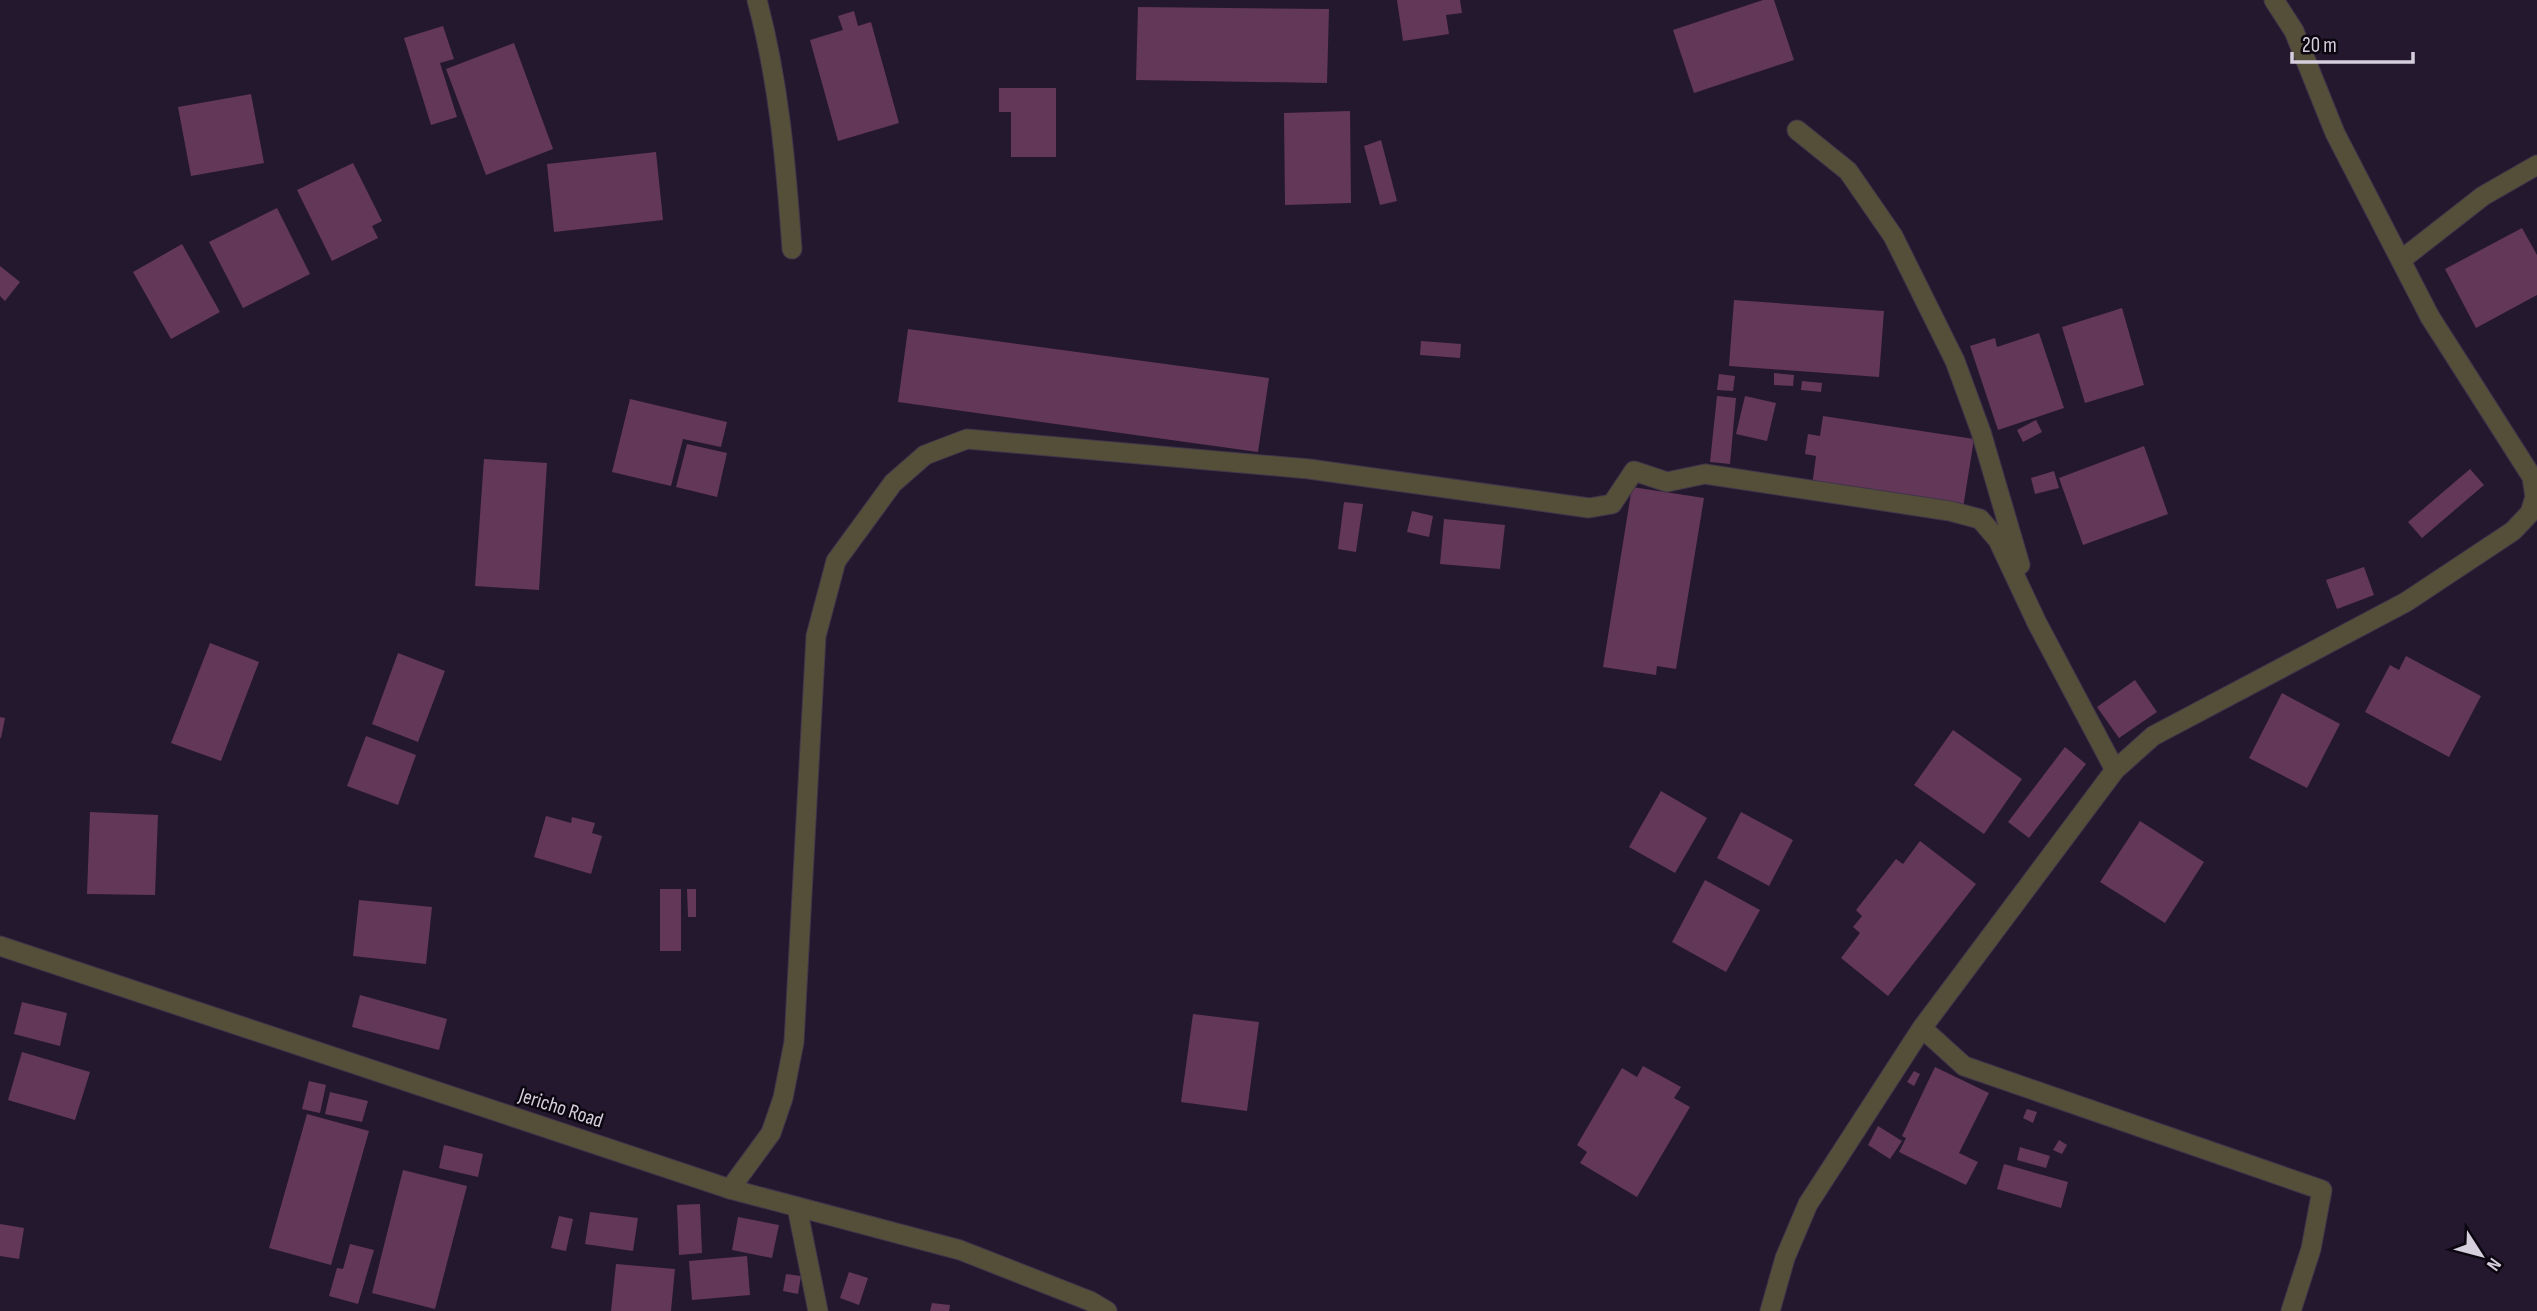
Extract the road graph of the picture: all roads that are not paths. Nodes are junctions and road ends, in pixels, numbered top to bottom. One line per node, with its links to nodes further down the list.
1 (757, 0): 5 (street)
2 (2274, 0): 6 (street)
3 (1797, 130): 8 (street)
4 (2537, 165): 6 (street)
5 (792, 249)
6 (2401, 260): 7 (street)
7 (2536, 496): 9 (street)
8 (2037, 623): 9 (street); 12 (street)
9 (2115, 770): 11 (street)
10 (0, 946): 12 (street, Jericho Road)
11 (1922, 1028): 16 (street); 17 (street)
12 (730, 1189): 13 (street, Jericho Road)
13 (797, 1207): 14 (street); 15 (street, Jericho Road)
14 (818, 1311)
15 (1107, 1311)
16 (1770, 1311)
17 (2291, 1311)

